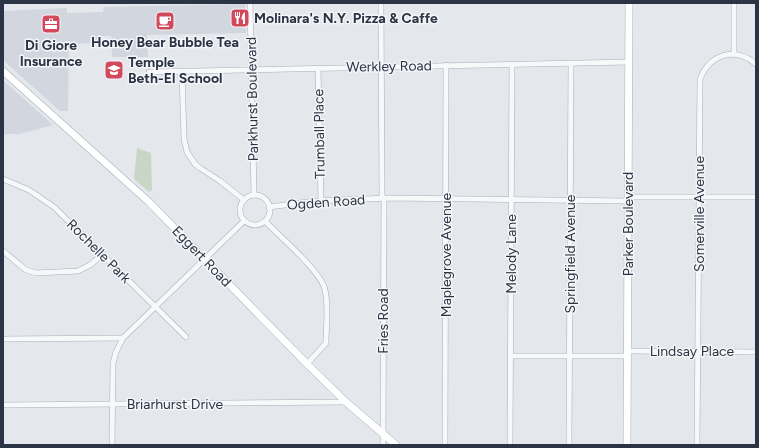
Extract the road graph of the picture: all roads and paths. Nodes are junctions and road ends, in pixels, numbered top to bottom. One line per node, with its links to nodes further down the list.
1 (250, 3): 13 (street, Parkhurst Boulevard)
2 (381, 3): 11 (street, Fries Road)
3 (629, 3): 6 (street, Parker Boulevard)
4 (734, 3): 5 (street)
5 (734, 54): 9 (street); 19 (street, Somerville Avenue)
6 (629, 62): 7 (street, Werkley Road); 24 (street, Parker Boulevard)
7 (571, 63): 8 (street, Werkley Road); 27 (street, Springfield Avenue)
8 (512, 64): 10 (street, Werkley Road); 23 (street, Melody Lane)
9 (756, 64)
10 (446, 65): 11 (street, Werkley Road); 22 (street, Maplegrove Avenue)
11 (382, 67): 12 (street, Werkley Road); 21 (street, Fries Road)
12 (318, 68): 13 (street, Werkley Road); 26 (street, Trumball Place)
13 (251, 69): 15 (street, Werkley Road); 18 (street, Parkhurst Boulevard)
14 (3, 71): 33 (street, Eggert Road)
15 (182, 71): 16 (street, Werkley Road); 25 (street)
16 (149, 72)
17 (3, 179): 32 (street, Rochelle Park)
18 (254, 196): 25 (street); 28 (street)
19 (699, 197): 20 (street, Ogden Road); 24 (street, Ogden Road); 38 (street, Somerville Avenue)
20 (756, 197)
21 (383, 198): 22 (street, Ogden Road); 26 (street, Ogden Road); 47 (street, Fries Road)
22 (446, 199): 23 (street, Ogden Road); 51 (street, Maplegrove Avenue)
23 (511, 199): 27 (street, Ogden Road); 41 (street, Melody Lane)
24 (628, 199): 27 (street, Ogden Road); 40 (street, Parker Boulevard)
25 (244, 200): 29 (street)
26 (321, 200): 28 (street, Ogden Road)
27 (570, 200): 42 (street, Springfield Avenue)
28 (269, 207): 30 (street)
29 (244, 221): 30 (street); 33 (street)
30 (265, 221): 43 (street)
31 (3, 251): 32 (street)
32 (103, 254): 34 (street, Rochelle Park)
33 (204, 258): 34 (street); 43 (street, Eggert Road)
34 (155, 307): 35 (street, Rochelle Park); 36 (street)
35 (186, 337)
36 (123, 338): 37 (street); 45 (street)
37 (3, 339)
38 (698, 352): 39 (street, Lindsay Place); 40 (street, Lindsay Place); 55 (street, Somerville Avenue)
39 (756, 352)
40 (628, 353): 42 (street, Lindsay Place); 54 (street, Parker Boulevard)
41 (510, 356): 42 (street, Lindsay Place); 52 (street, Melody Lane)
42 (569, 356): 53 (street, Springfield Avenue)
43 (307, 364): 44 (street, Eggert Road)
44 (346, 402): 45 (street, Briarhurst Drive); 47 (street, Eggert Road)
45 (112, 404): 46 (street, Briarhurst Drive); 48 (street)
46 (3, 405)
47 (383, 434): 49 (street, Fries Road); 50 (street, Eggert Road)
48 (112, 445)
49 (383, 445)
50 (396, 445)
51 (445, 445)
52 (510, 445)
53 (569, 445)
54 (627, 445)
55 (697, 445)

